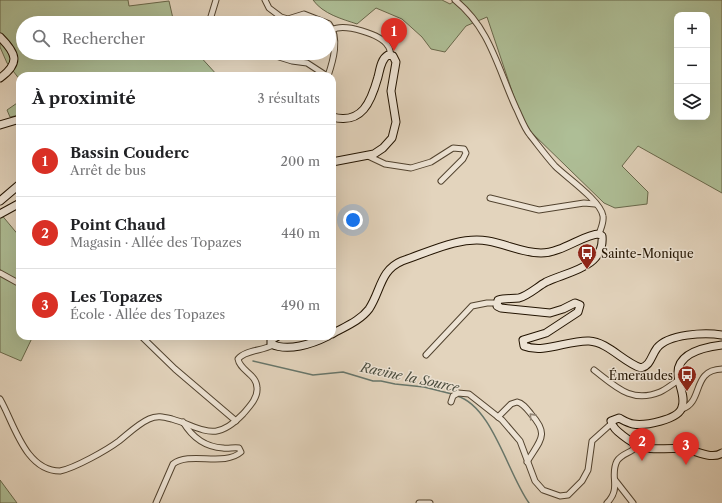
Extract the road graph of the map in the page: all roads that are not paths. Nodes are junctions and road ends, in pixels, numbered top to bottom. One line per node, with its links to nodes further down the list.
1 (216, 0): 4 (street)
2 (265, 0): 5 (street)
3 (455, 0): 26 (street)
4 (212, 16)
5 (280, 16)
6 (298, 16): 7 (street)
7 (308, 16)
8 (336, 27): 10 (street)
9 (0, 37): 15 (main road)
10 (391, 55): 16 (main road); 19 (main road)
11 (289, 60): 13 (street)
12 (332, 60): 14 (street)
13 (322, 72)
14 (329, 72)
15 (0, 78)
16 (336, 117)
17 (16, 120): 18 (main road)
18 (0, 125)
19 (368, 156): 20 (main road); 21 (street)
20 (336, 161)
21 (441, 181)
22 (16, 187): 24 (main road)
23 (490, 198): 26 (street)
24 (0, 201)
25 (16, 204): 27 (main road)
26 (595, 204): 28 (street)
27 (0, 214)
28 (599, 234): 31 (main road); 32 (main road)
29 (0, 273): 30 (street)
30 (16, 282)
31 (496, 303): 33 (main road); 39 (street)
32 (336, 332)
33 (722, 335)
34 (145, 340): 47 (street)
35 (271, 340): 37 (main road)
36 (319, 340): 37 (main road)
37 (273, 345): 47 (street)
38 (722, 345): 42 (main road)
39 (426, 354)
40 (722, 369): 45 (street)
41 (594, 370): 42 (street)
42 (679, 380): 45 (main road)
43 (0, 399): 48 (street)
44 (452, 402): 46 (street)
45 (682, 409): 49 (main road)
46 (498, 416): 52 (street); 52 (street, one-way to 46)
47 (236, 421): 48 (street)
48 (184, 422): 54 (street)
49 (612, 423): 50 (main road); 52 (street)
50 (637, 446): 51 (main road); 53 (street)
51 (722, 453)
52 (528, 462)
53 (615, 479): 57 (street); 58 (street)
54 (156, 503)
55 (419, 503): 56 (street)
56 (430, 503)
57 (607, 503)
58 (633, 503)

